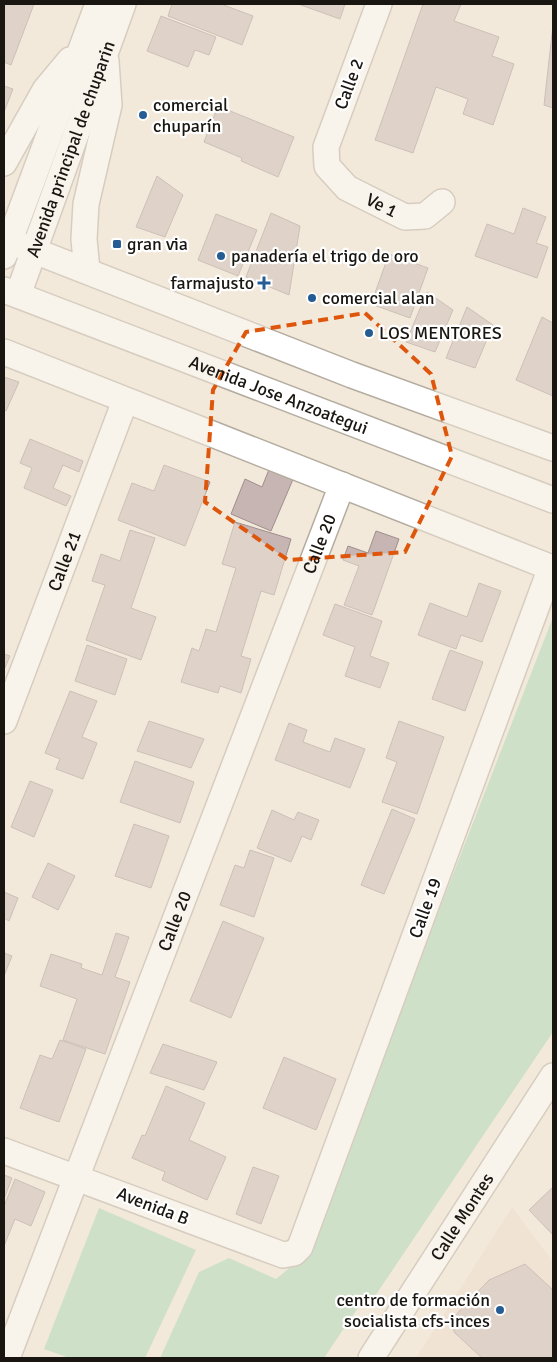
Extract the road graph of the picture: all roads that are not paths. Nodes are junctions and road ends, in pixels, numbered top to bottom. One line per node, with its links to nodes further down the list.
1 (98, 4): 4 (street, Avenida principal de chuparin)
2 (123, 4): 4 (street, Avenida principal de chuparin)
3 (379, 4): 6 (street, Calle 2)
4 (94, 47): 5 (street); 8 (street, Avenida principal de chuparin); 9 (street, Avenida principal de chuparin); 10 (street)
5 (4, 163)
6 (327, 166): 7 (street, Ve 1)
7 (442, 202)
8 (5, 245): 9 (street)
9 (35, 251): 10 (street); 11 (street, Avenida principal de chuparin)
10 (87, 271): 14 (street)
11 (11, 293): 16 (street, Avenida Jose Anzoategui)
12 (4, 352): 13 (street)
13 (125, 401): 15 (street); 17 (street, Calle 21)
14 (553, 448)
15 (342, 485): 20 (street, Calle 20); 21 (street, Calle 19)
16 (553, 500)
17 (4, 721)
18 (553, 1076): 23 (street, Calle Montes)
19 (4, 1151): 20 (street, Avenida B)
20 (76, 1176): 21 (street, Avenida B); 22 (street, Calle 20)
21 (300, 1246)
22 (7, 1358)
23 (371, 1358)

